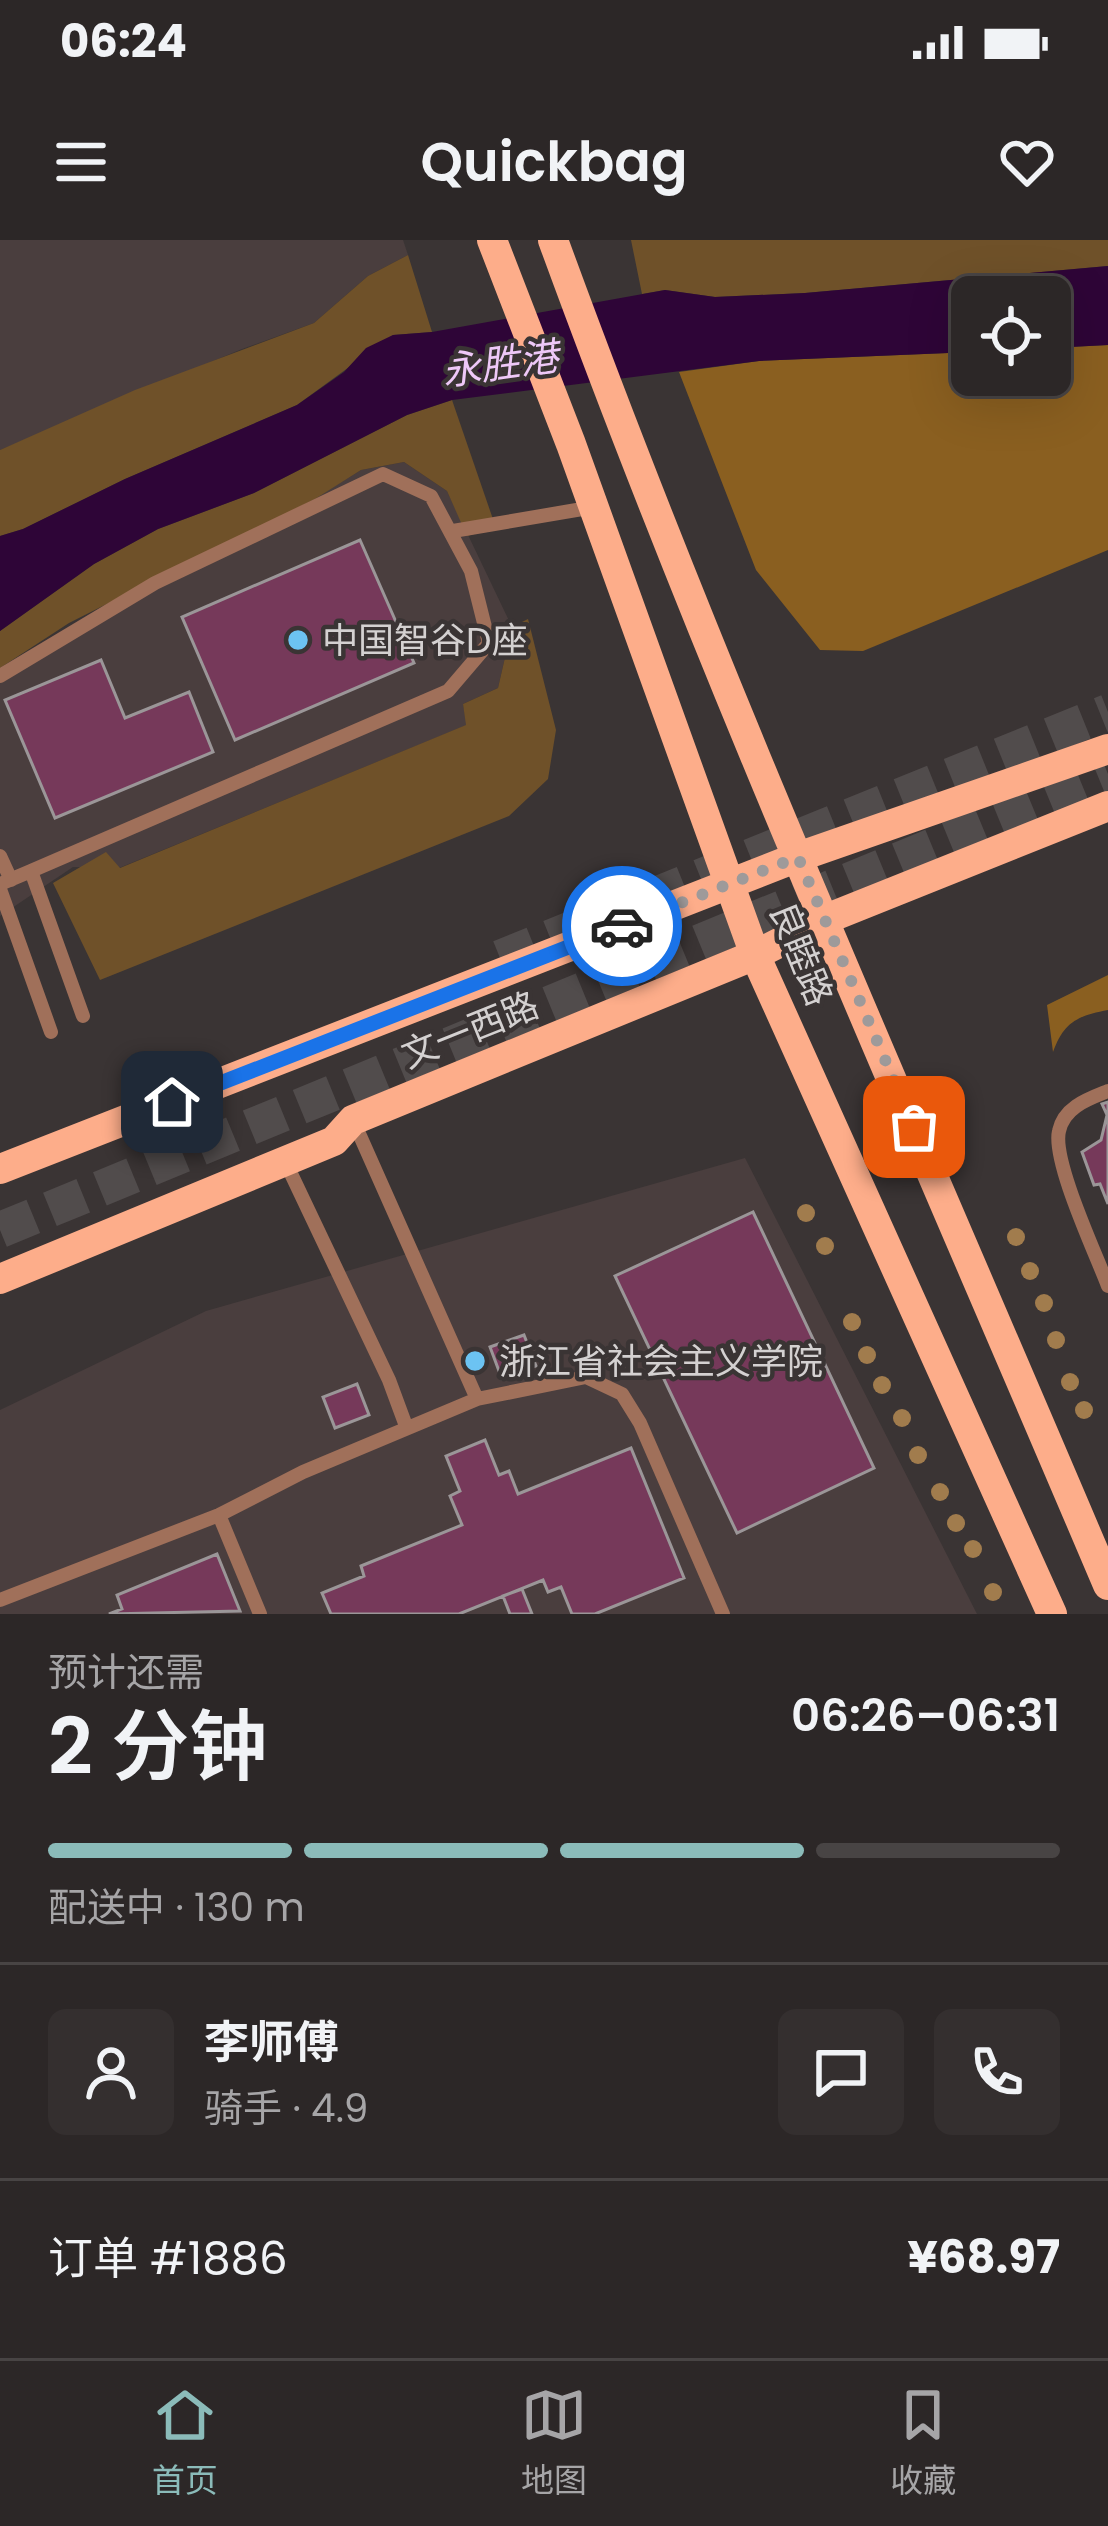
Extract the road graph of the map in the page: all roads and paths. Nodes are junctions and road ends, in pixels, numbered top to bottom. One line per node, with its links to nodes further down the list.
1 (555, 244): 9 (main road, 良睦路)
2 (495, 248): 3 (main road, 良睦路)
3 (594, 507): 4 (lane); 11 (main road, 良睦路)
4 (453, 531): 5 (lane); 10 (lane)
5 (0, 676)
6 (1108, 749): 9 (main road, 文一西路)
7 (1108, 806): 13 (main road, 文一西路)
8 (0, 856): 12 (lane)
9 (798, 857): 11 (main road, 文一西路); 13 (main road, 良睦路)
10 (31, 871): 12 (lane); 15 (lane)
11 (731, 883): 14 (main road, 良睦路); 20 (main road, 文一西路)
12 (4, 884): 16 (lane)
13 (826, 920): 14 (main road, 文一西路); 26 (main road, 良睦路)
14 (754, 955): 18 (main road, 文一西路); 30 (main road, 良睦路)
15 (83, 1016)
16 (51, 1032)
17 (1108, 1091): 22 (lane)
18 (353, 1120): 19 (main road, 文一西路); 23 (lane)
19 (285, 1161): 21 (main road, 文一西路); 24 (lane)
20 (0, 1169)
21 (0, 1279)
22 (1108, 1286)
23 (477, 1399): 24 (lane); 29 (lane)
24 (406, 1426): 25 (lane)
25 (219, 1515): 27 (lane); 28 (lane)
26 (1108, 1585)
27 (0, 1600)
28 (260, 1614)
29 (723, 1614)
30 (1052, 1614)

